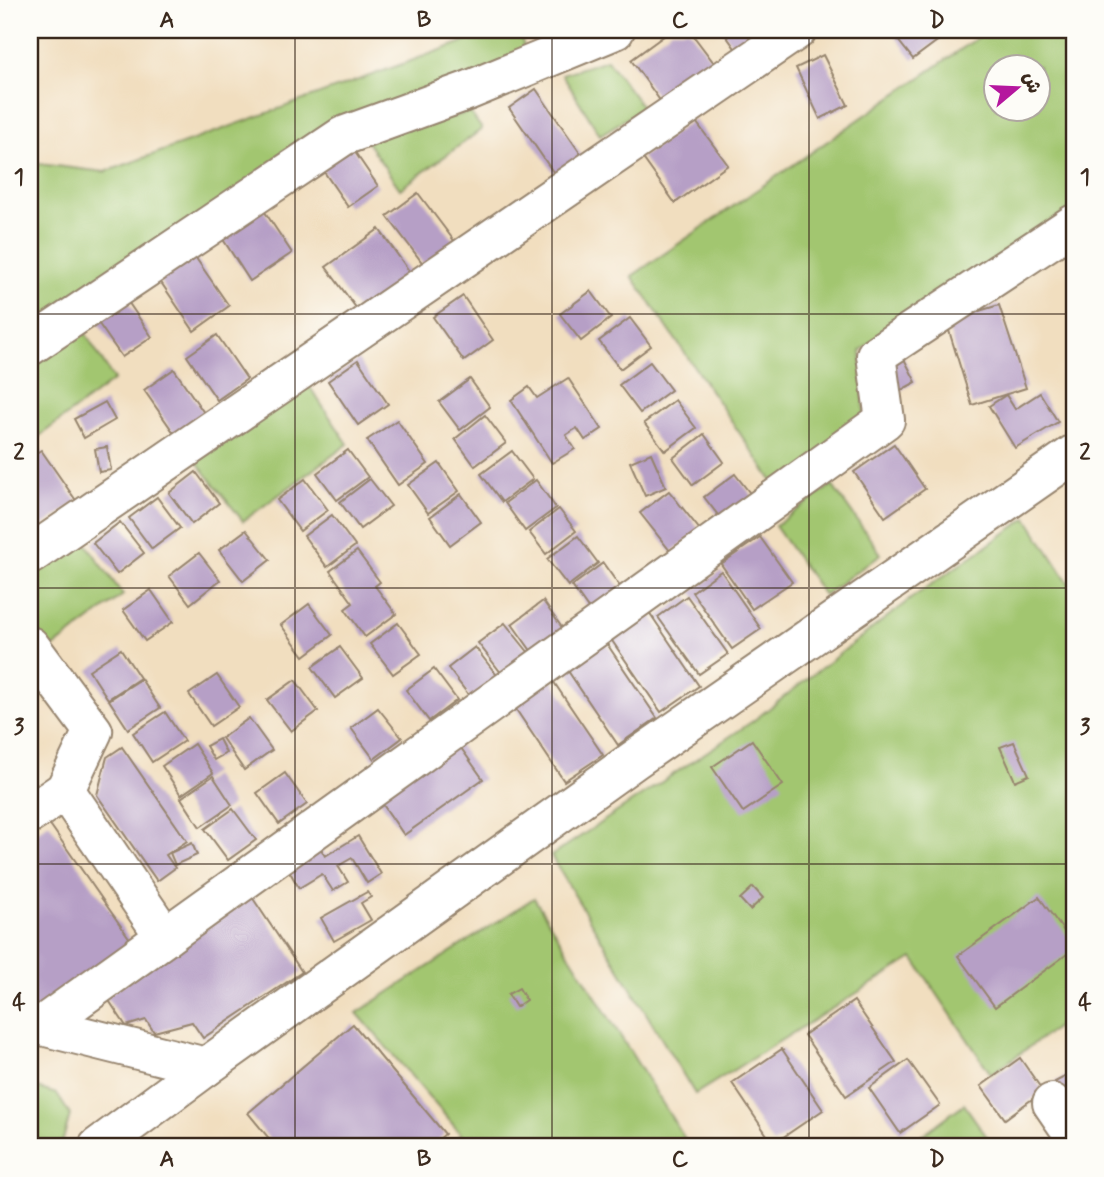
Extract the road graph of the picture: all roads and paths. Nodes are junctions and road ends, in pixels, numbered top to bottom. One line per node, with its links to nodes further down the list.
1 (615, 30): 4 (street)
2 (797, 30): 6 (street)
3 (1074, 224): 10 (street)
4 (30, 346)
5 (1074, 454): 12 (street)
6 (30, 555)
7 (30, 646): 8 (street)
8 (65, 790): 9 (street); 10 (street)
9 (30, 814)
10 (165, 937): 11 (street)
11 (36, 1025): 12 (street)
12 (206, 1067): 15 (street)
13 (1052, 1103): 14 (street)
14 (1074, 1135)
15 (98, 1147)

